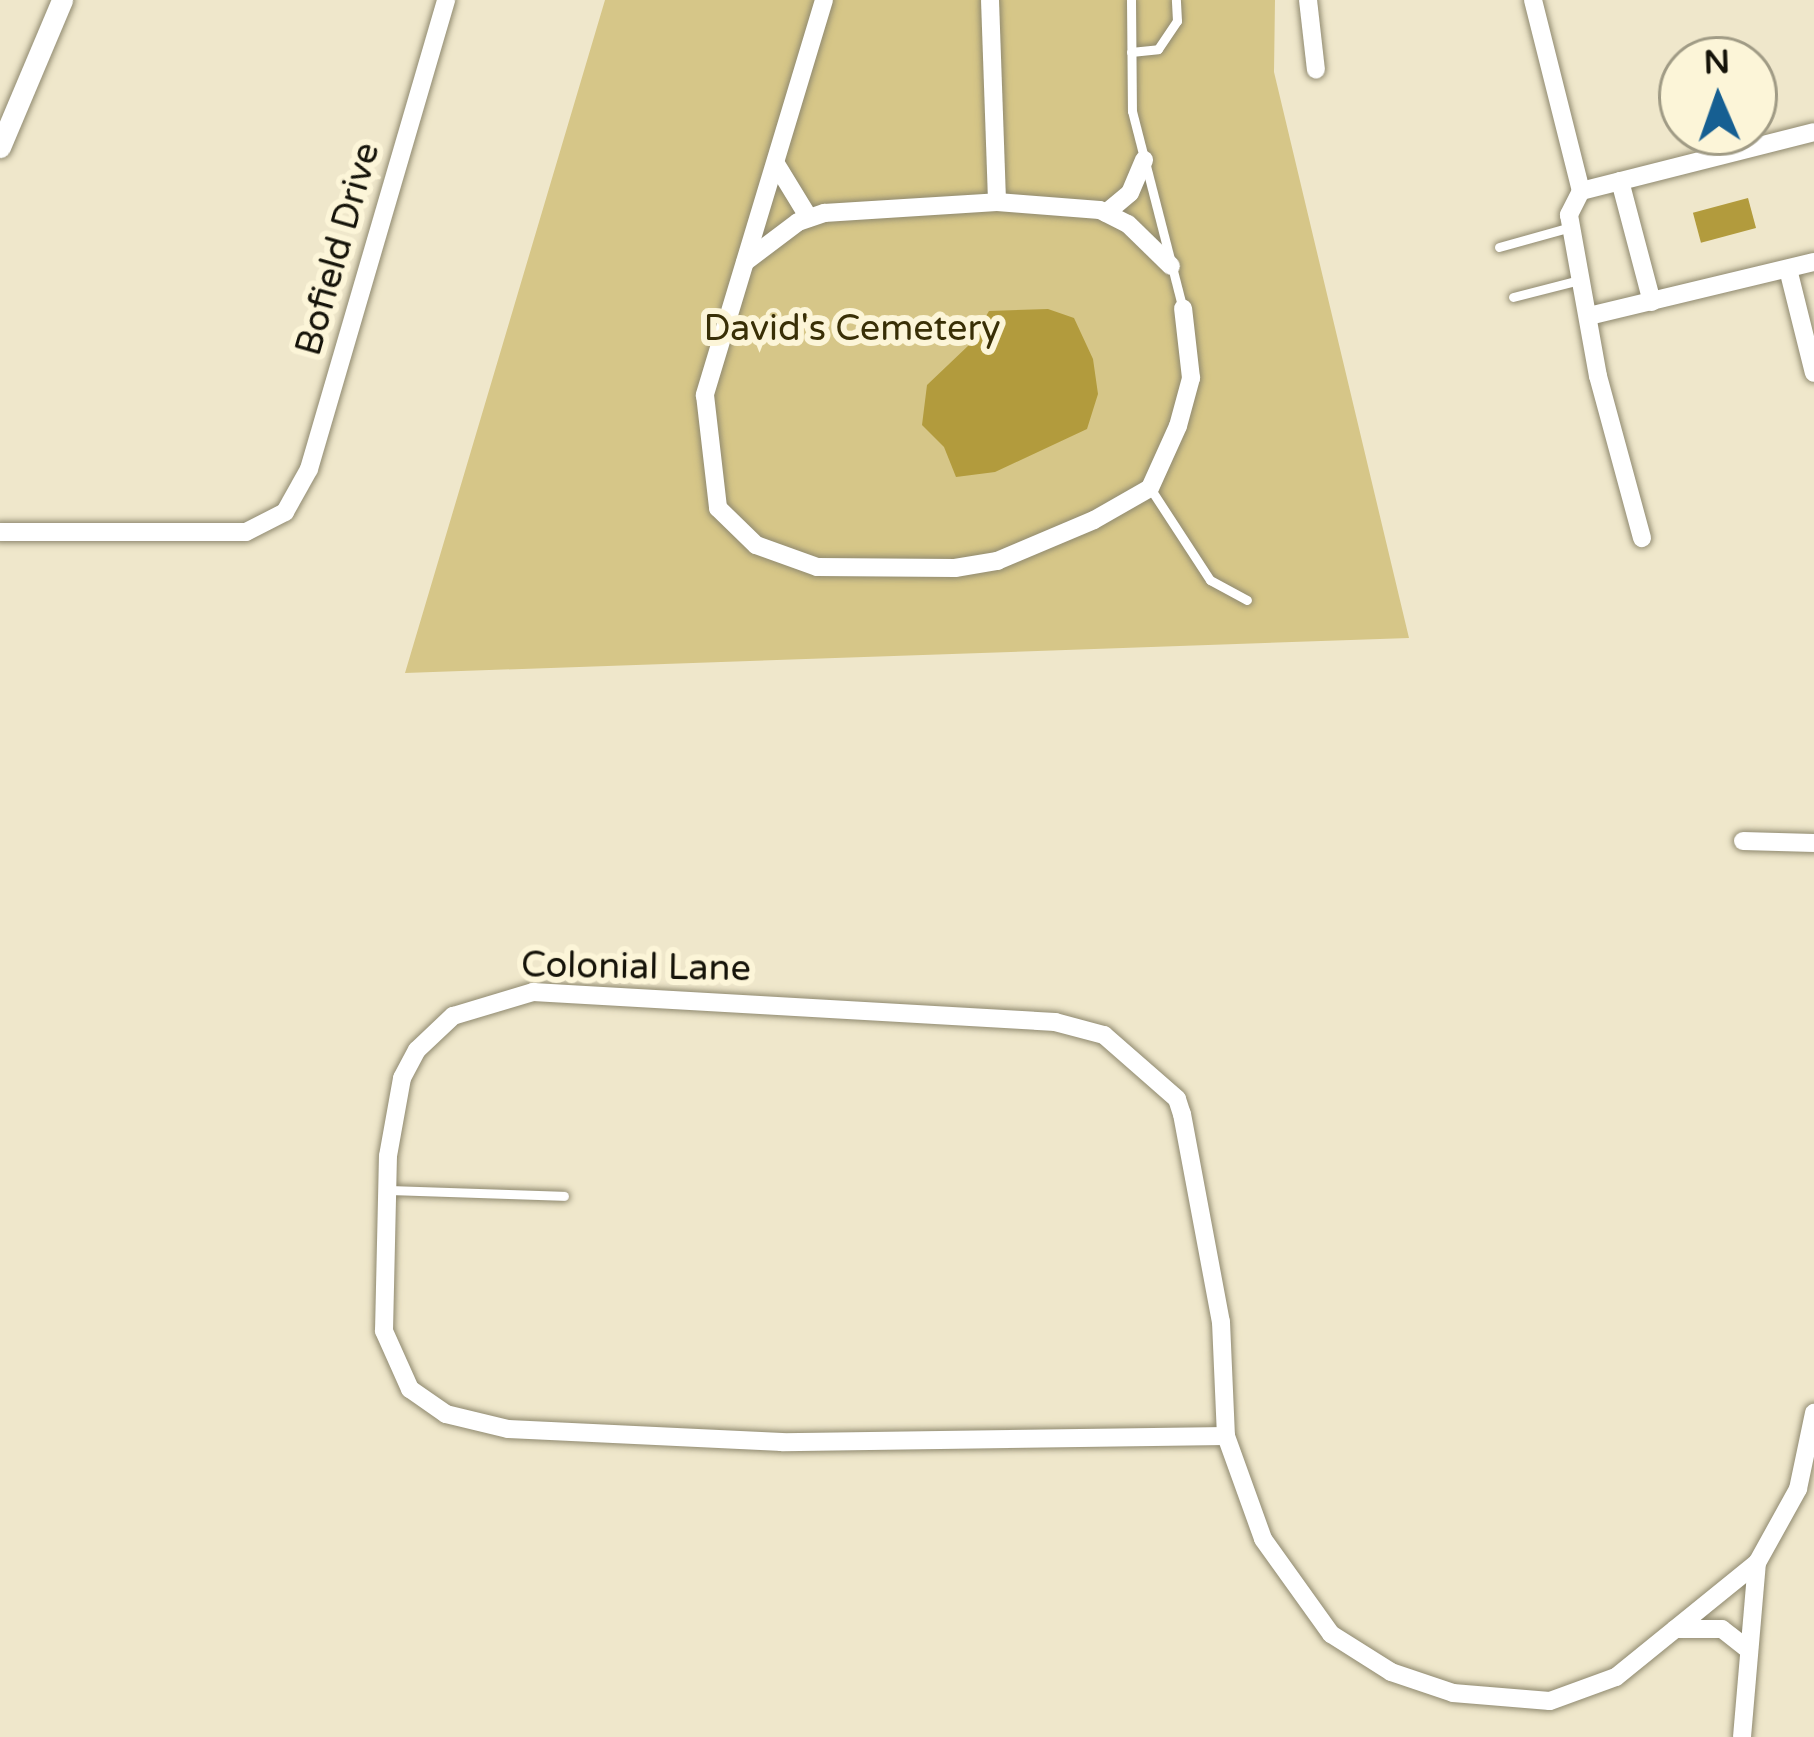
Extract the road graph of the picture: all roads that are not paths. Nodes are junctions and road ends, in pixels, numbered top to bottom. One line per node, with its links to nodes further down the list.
1 (62, 0): 12 (street)
2 (446, 0): 33 (street, Bofield Drive)
3 (824, 0): 14 (street)
4 (990, 0): 17 (street)
5 (1131, 0): 9 (lane)
6 (1176, 0): 9 (lane)
7 (1308, 0): 10 (street)
8 (1533, 0): 16 (street)
9 (1131, 52): 13 (lane)
10 (1316, 70)
11 (1814, 132): 15 (street)
12 (0, 147)
13 (1144, 160): 18 (street); 24 (lane)
14 (776, 164): 19 (street); 22 (street)
15 (1620, 182): 16 (street); 28 (street)
16 (1581, 191): 20 (street)
17 (998, 202): 18 (street); 19 (street)
18 (1106, 213): 24 (street)
19 (808, 218): 22 (street)
20 (1571, 226): 21 (lane); 26 (street)
21 (1499, 247)
22 (745, 262): 32 (street)
23 (1814, 262): 25 (street)
24 (1171, 266): 29 (lane)
25 (1788, 269): 28 (street); 31 (street)
26 (1584, 279): 27 (lane); 30 (street)
27 (1513, 297)
28 (1652, 302): 30 (street)
29 (1183, 308): 32 (street)
30 (1592, 315): 34 (street)
31 (1814, 373)
32 (1150, 488): 35 (lane)
33 (0, 532)
34 (1642, 538)
35 (1246, 599)
36 (1744, 841): 37 (street)
37 (1814, 843)
38 (386, 1190): 39 (lane); 41 (street, Colonial Lane); 41 (street, Colonial Lane)
39 (564, 1196)
40 (1814, 1413): 42 (street, Colonial Lane)
41 (1226, 1436): 43 (street, Colonial Lane)
42 (1757, 1563): 43 (street, Colonial Lane); 44 (street)
43 (1676, 1629): 44 (street)
44 (1746, 1648): 45 (street)
45 (1742, 1737)

